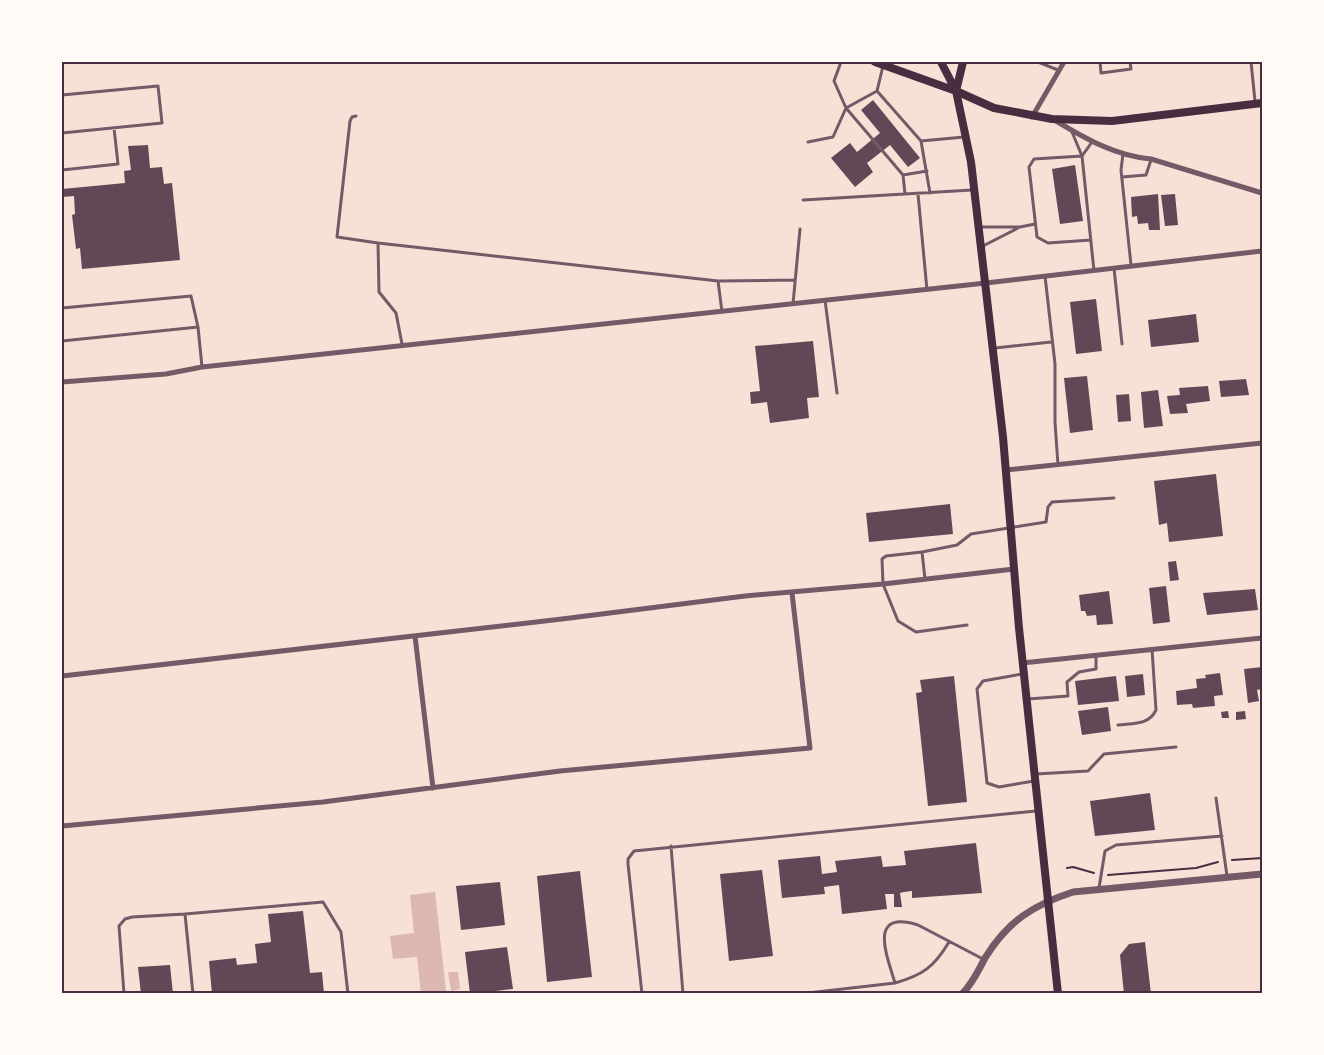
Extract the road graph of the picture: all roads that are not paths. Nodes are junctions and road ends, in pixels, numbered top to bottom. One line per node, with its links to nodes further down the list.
1 (841, 62): 15 (lane)
2 (941, 62): 12 (main road)
3 (963, 62): 12 (main road)
4 (1038, 62): 10 (lane)
5 (1064, 62): 10 (street)
6 (1100, 62): 7 (lane)
7 (1130, 62)
8 (1251, 62): 14 (lane)
9 (880, 63): 11 (lane); 12 (main road)
10 (1059, 71): 17 (street)
11 (876, 91): 15 (lane); 23 (lane)
12 (956, 91): 17 (main road); 22 (main road)
13 (62, 95): 19 (lane)
14 (1259, 103): 18 (main road)
15 (846, 108): 24 (lane); 31 (lane)
16 (356, 116): 44 (lane)
17 (1032, 117): 18 (main road)
18 (1052, 119): 20 (street)
19 (114, 128): 21 (lane); 29 (lane)
20 (1071, 130): 25 (street); 27 (lane)
21 (62, 133)
22 (966, 137): 23 (lane); 33 (main road)
23 (921, 141): 30 (lane)
24 (808, 142)
25 (1092, 142): 26 (street); 27 (lane)
26 (1123, 154): 28 (street); 32 (lane)
27 (1082, 156): 39 (lane); 43 (lane)
28 (1151, 159): 32 (lane); 35 (street)
29 (62, 170)
30 (927, 171): 31 (lane); 34 (lane)
31 (903, 175): 36 (lane)
32 (1122, 177): 47 (lane)
33 (974, 190): 34 (lane); 40 (main road)
34 (930, 193): 37 (lane)
35 (1263, 193)
36 (905, 194): 37 (lane); 38 (lane)
37 (918, 194): 54 (lane)
38 (803, 200)
39 (1035, 224): 41 (lane); 43 (lane)
40 (979, 227): 41 (lane); 45 (main road)
41 (1020, 227): 45 (lane)
42 (800, 229): 51 (lane)
43 (1091, 240): 49 (lane)
44 (378, 243): 52 (lane); 63 (lane)
45 (981, 247): 53 (main road)
46 (1263, 251): 47 (street)
47 (1131, 266): 48 (street)
48 (1114, 268): 49 (street); 62 (lane)
49 (1094, 271): 50 (street)
50 (1045, 276): 53 (street); 61 (lane)
51 (795, 279): 52 (lane); 56 (lane)
52 (718, 281): 58 (lane)
53 (986, 283): 54 (street); 64 (main road)
54 (927, 290): 55 (street)
55 (825, 300): 56 (street); 67 (lane)
56 (793, 304): 58 (street)
57 (62, 308): 59 (lane)
58 (722, 312): 63 (street)
59 (198, 327): 60 (lane); 65 (lane)
60 (62, 341)
61 (1052, 342): 64 (lane); 69 (lane)
62 (1122, 344)
63 (402, 346): 65 (street)
64 (993, 348): 70 (main road)
65 (202, 367): 66 (street)
66 (62, 382)
67 (837, 393)
68 (1263, 442): 69 (street)
69 (1058, 465): 70 (street)
70 (1006, 470): 72 (main road)
71 (1114, 498): 72 (lane)
72 (1011, 528): 73 (lane); 74 (main road)
73 (922, 552): 75 (lane); 76 (lane)
74 (1014, 569): 75 (street); 83 (main road)
75 (925, 579): 76 (street)
76 (883, 584): 77 (street); 78 (lane)
77 (792, 593): 79 (street); 90 (street)
78 (967, 625)
79 (416, 636): 85 (street); 90 (street)
80 (1263, 638): 81 (street)
81 (1152, 649): 82 (street); 87 (lane)
82 (1096, 655): 83 (street); 86 (lane)
83 (1022, 663): 84 (main road)
84 (1023, 674): 86 (main road); 89 (lane)
85 (62, 676)
86 (1026, 699): 89 (main road)
87 (1118, 725)
88 (1176, 747): 89 (lane)
89 (1035, 777): 92 (main road)
90 (433, 788): 93 (street)
91 (1216, 798): 94 (lane)
92 (1038, 811): 95 (lane); 99 (main road)
93 (62, 826)
94 (1222, 836): 97 (lane); 98 (lane)
95 (671, 846): 107 (lane); 108 (lane)
96 (1263, 874): 97 (street)
97 (1227, 877): 98 (street)
98 (1099, 890): 99 (street)
99 (1048, 900): 102 (street); 111 (main road)
100 (185, 914): 104 (lane); 105 (lane); 106 (lane)
101 (949, 942): 102 (lane); 103 (lane); 103 (lane)
102 (985, 960): 110 (street)
103 (895, 983): 109 (lane)
104 (124, 993)
105 (193, 993)
106 (348, 993)
107 (642, 993)
108 (683, 993)
109 (799, 993)
110 (962, 993)
111 (1058, 993)

